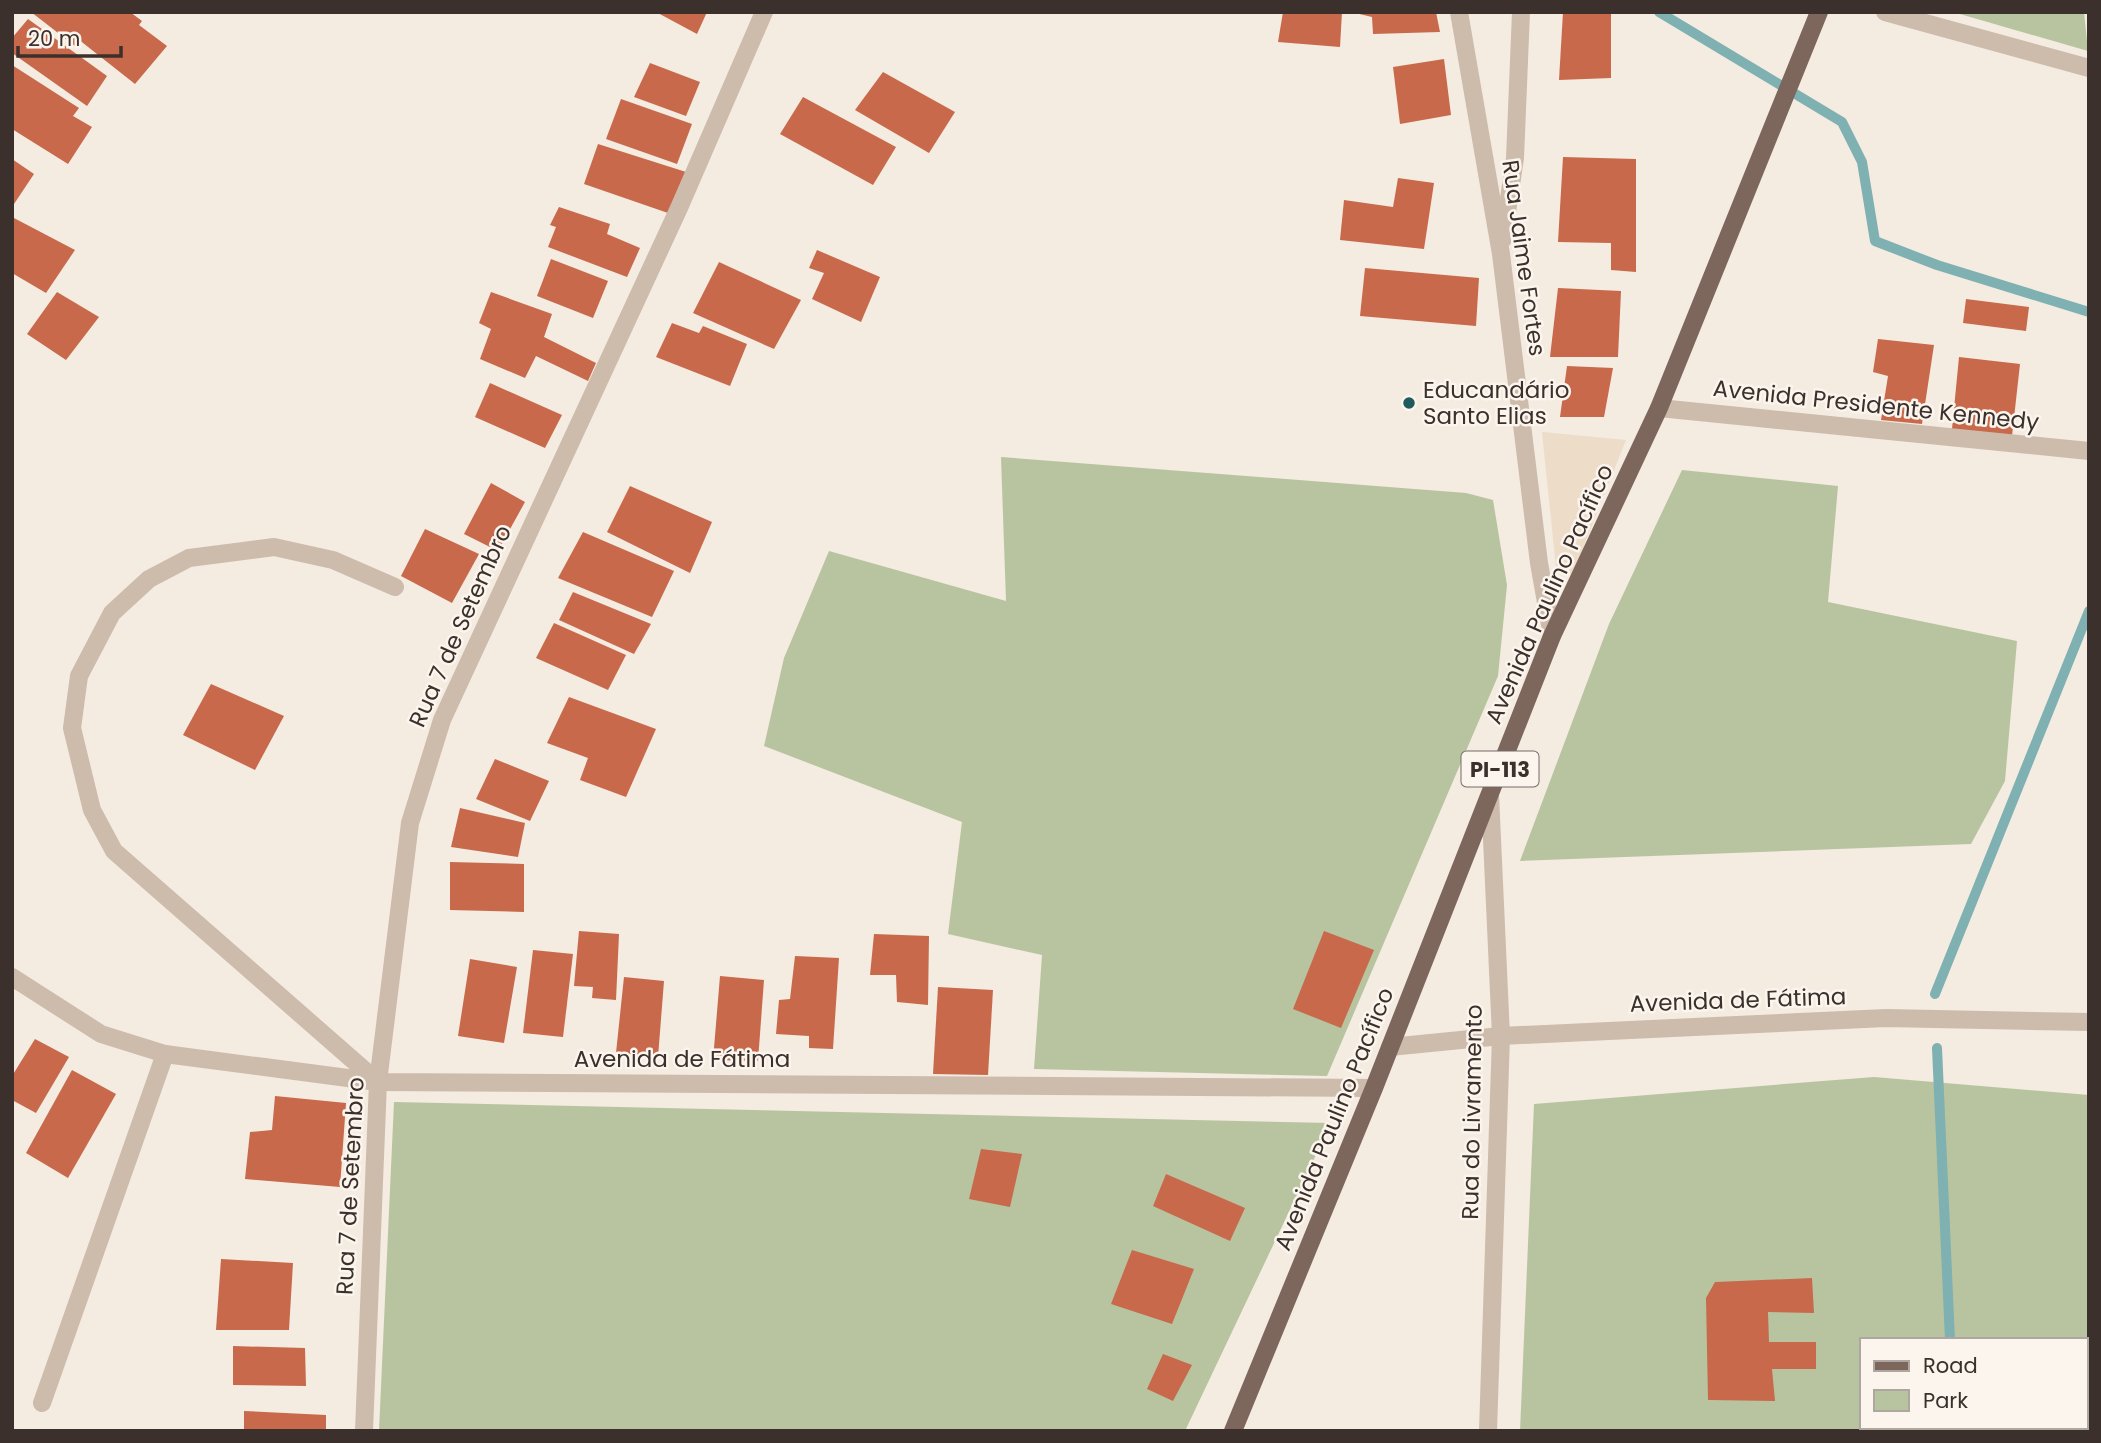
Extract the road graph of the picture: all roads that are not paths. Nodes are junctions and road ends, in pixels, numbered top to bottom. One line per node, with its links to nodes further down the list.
1 (764, 12): 18 (street, Rua 7 de Setembro)
2 (1459, 12): 7 (street, Rua Jaime Fortes)
3 (1521, 12): 7 (street)
4 (1819, 12): 8 (main road, Avenida Paulino Pacífico / PI-113)
5 (1885, 12): 6 (street)
6 (2089, 68)
7 (1501, 254): 11 (street, Rua Jaime Fortes)
8 (1659, 408): 9 (street, Avenida Presidente Kennedy); 11 (main road, Avenida Paulino Pacífico / PI-113)
9 (2089, 451)
10 (395, 587): 18 (street)
11 (1552, 636): 12 (main road, Avenida Paulino Pacífico / PI-113)
12 (1490, 794): 15 (street, Rua do Livramento); 16 (main road, Avenida Paulino Pacífico / PI-113)
13 (12, 978): 17 (street, Avenida de Fátima)
14 (2089, 1022): 15 (street, Avenida de Fátima)
15 (1501, 1036): 16 (street, Avenida de Fátima); 23 (street, Rua do Livramento)
16 (1390, 1047): 19 (main road, Avenida Paulino Pacífico / PI-113)
17 (165, 1054): 18 (street, Avenida de Fátima); 20 (street)
18 (378, 1082): 19 (street, Avenida de Fátima); 21 (street, Rua 7 de Setembro)
19 (1374, 1088): 22 (main road, Avenida Paulino Pacífico / PI-113)
20 (42, 1403)
21 (364, 1431)
22 (1233, 1431)
23 (1488, 1431)

